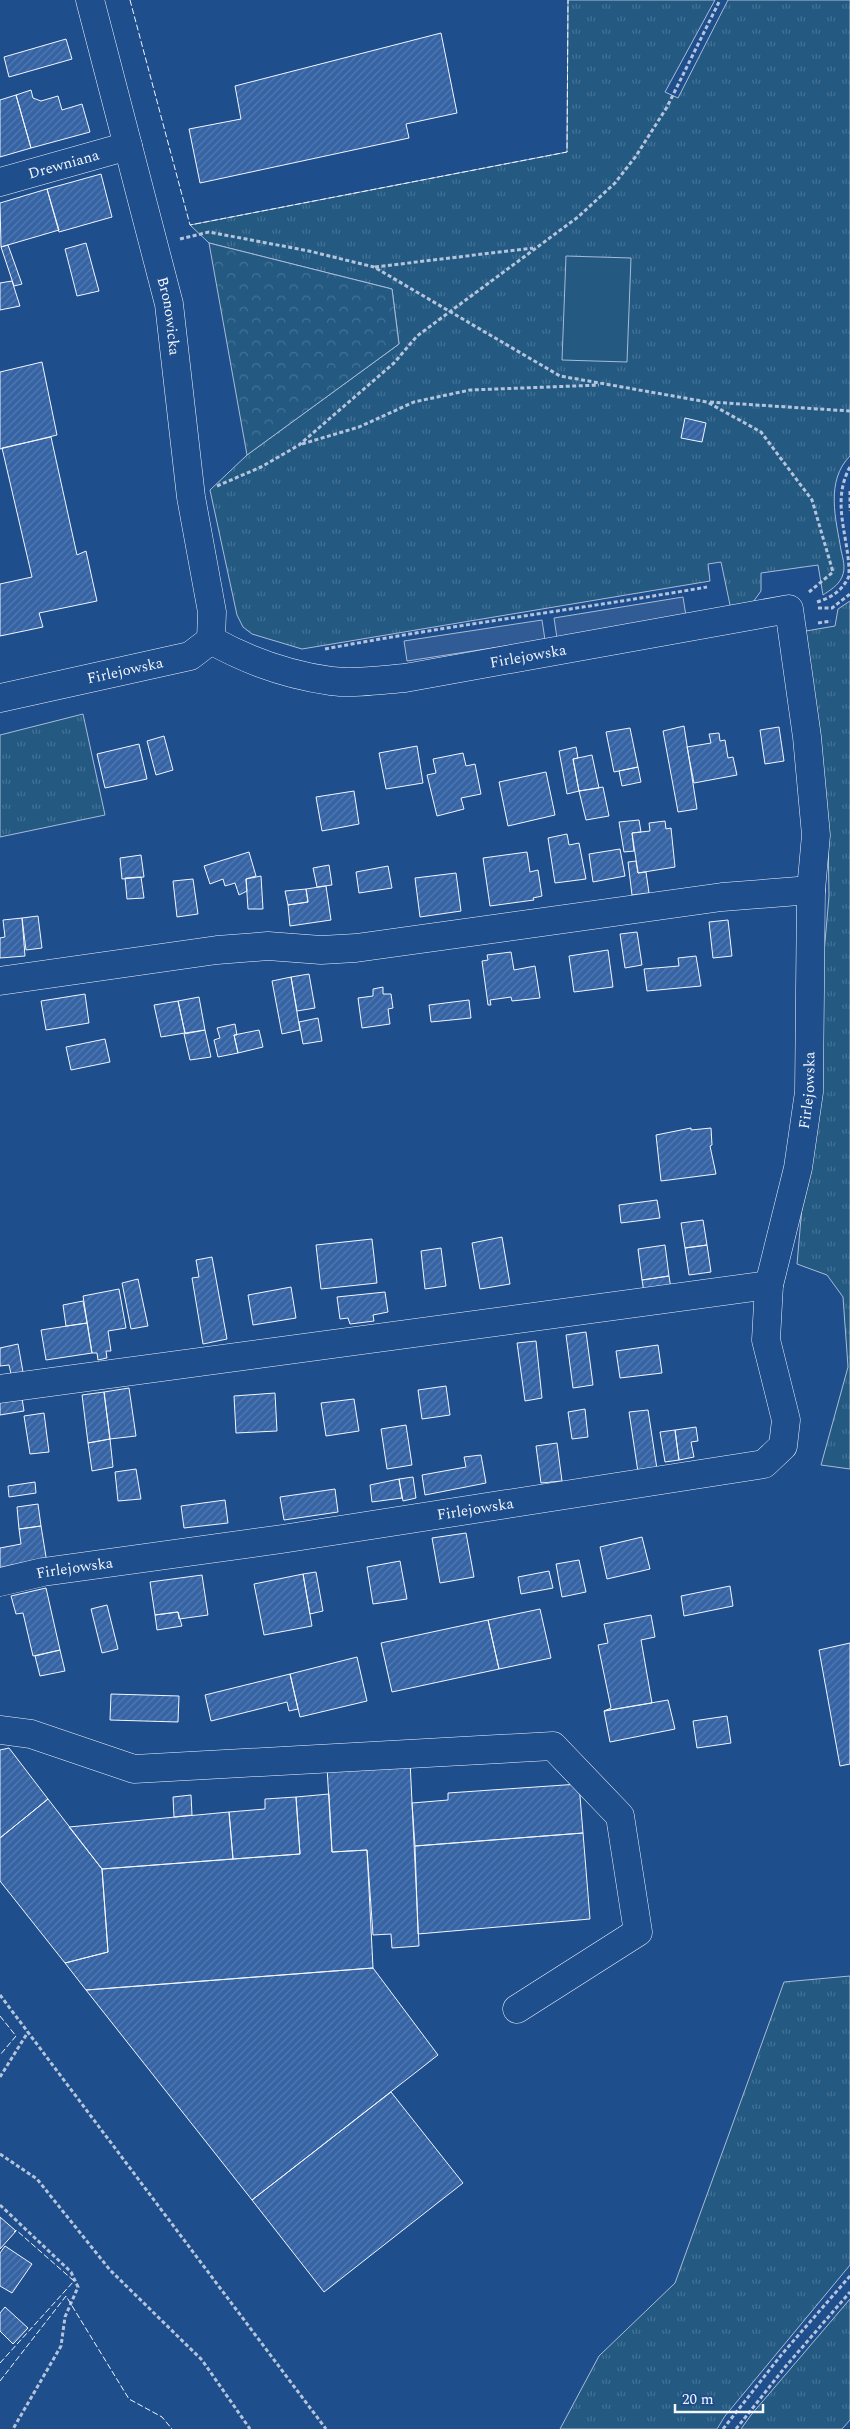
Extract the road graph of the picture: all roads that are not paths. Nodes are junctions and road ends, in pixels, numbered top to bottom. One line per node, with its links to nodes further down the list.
1 (90, 0): 2 (street, Bronowicka)
2 (128, 146): 3 (street, Drewniana); 4 (street, Bronowicka)
3 (0, 182)
4 (211, 640): 5 (street, Firlejowska); 6 (street, Firlejowska)
5 (0, 698)
6 (811, 890): 7 (street); 8 (street, Firlejowska)
7 (0, 980)
8 (770, 1285): 9 (street); 10 (street, Firlejowska)
9 (0, 1389)
10 (0, 1582)
11 (0, 1730): 12 (street)
12 (517, 2009)

